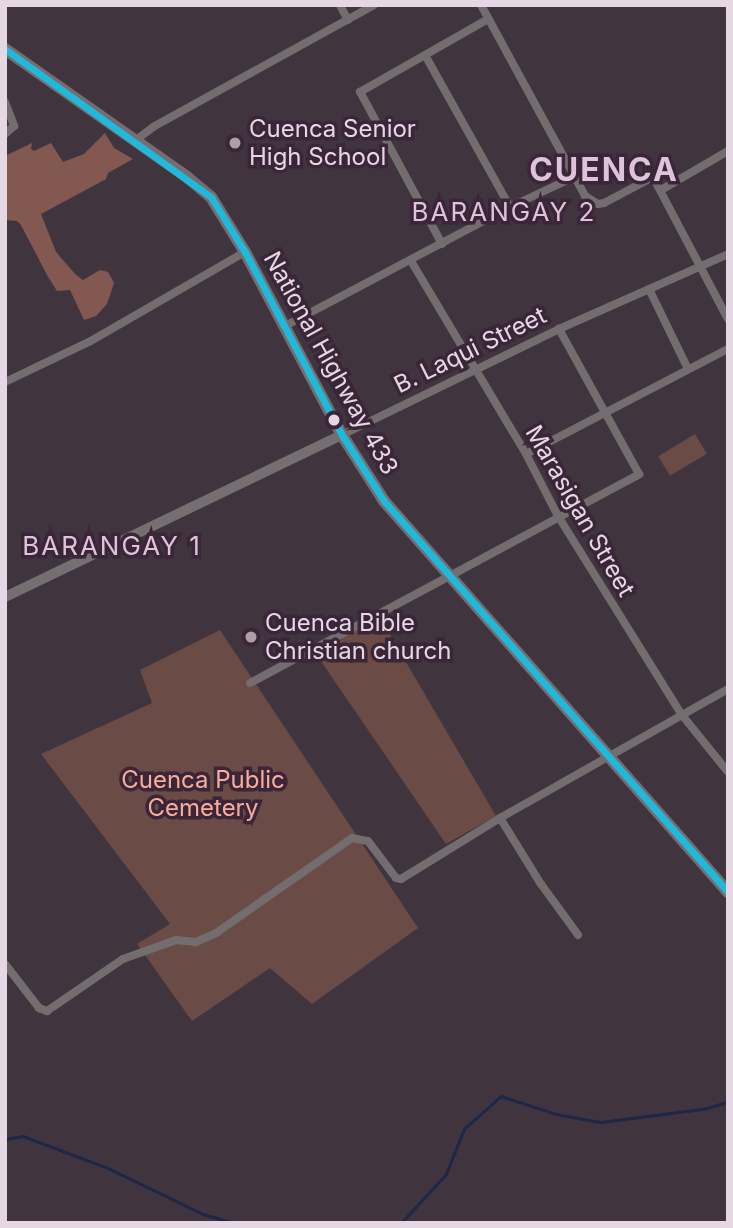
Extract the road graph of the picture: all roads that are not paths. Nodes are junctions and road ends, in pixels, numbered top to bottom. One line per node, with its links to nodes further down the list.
1 (340, 5): 5 (street)
2 (374, 5): 5 (street)
3 (481, 5): 4 (street)
4 (488, 19): 7 (street); 12 (street)
5 (348, 20): 10 (street)
6 (5, 49): 10 (main road, National Highway 433)
7 (425, 55): 14 (street); 15 (street)
8 (5, 102): 9 (street)
9 (5, 134)
10 (136, 141): 16 (main road, National Highway 433)
11 (728, 151): 13 (street)
12 (572, 177): 13 (street); 14 (street)
13 (661, 190): 19 (street)
14 (510, 207): 15 (street)
15 (442, 244): 18 (street)
16 (245, 252): 22 (main road, National Highway 433); 27 (street)
17 (728, 254): 19 (street, B. Laqui Street)
18 (411, 261): 22 (street); 26 (street, Marasigan Street)
19 (700, 267): 20 (street, B. Laqui Street); 21 (street)
20 (649, 289): 23 (street, B. Laqui Street); 25 (street)
21 (728, 319)
22 (285, 326): 29 (main road, National Highway 433)
23 (559, 329): 26 (street, B. Laqui Street); 28 (street)
24 (728, 349): 25 (street)
25 (688, 369): 28 (street)
26 (476, 371): 29 (street, B. Laqui Street); 30 (street, Marasigan Street)
27 (5, 382)
28 (607, 412): 30 (street); 31 (street)
29 (342, 435): 32 (main road, National Highway 433); 33 (main road, B. Laqui Street)
30 (526, 454): 31 (street, Marasigan Street)
31 (558, 516): 32 (street); 36 (street, Marasigan Street)
32 (448, 576): 34 (street); 37 (main road, National Highway 433)
33 (5, 597)
34 (250, 683)
35 (728, 689): 36 (street)
36 (682, 715): 37 (street); 38 (street, Marasigan Street)
37 (610, 758): 39 (street); 40 (main road, National Highway 433)
38 (728, 772)
39 (500, 818): 41 (street); 42 (street)
40 (728, 892)
41 (578, 935)
42 (5, 964)

